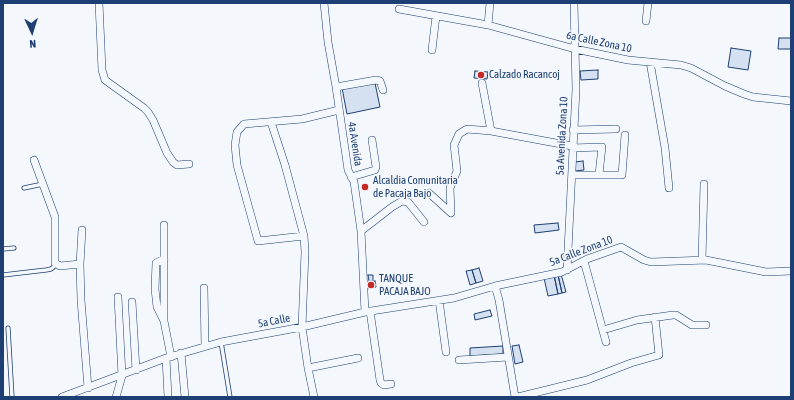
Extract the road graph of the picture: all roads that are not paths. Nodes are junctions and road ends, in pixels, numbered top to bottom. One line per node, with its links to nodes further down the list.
1 (99, 3): 26 (street)
2 (324, 3): 14 (street, 4a Avenida)
3 (490, 3): 9 (street)
4 (574, 3): 10 (street, 5a Avenida Zona 10)
5 (648, 3): 8 (street)
6 (399, 9): 7 (street, 6a Calle Zona 10)
7 (436, 16): 9 (street, 6a Calle Zona 10); 11 (street)
8 (646, 21)
9 (488, 25): 10 (street, 6a Calle Zona 10)
10 (575, 49): 12 (street, 6a Calle Zona 10); 20 (street, 5a Avenida Zona 10)
11 (432, 50)
12 (650, 62): 16 (street, 6a Calle Zona 10); 33 (street)
13 (482, 83): 21 (street)
14 (336, 87): 15 (street); 17 (street, 4a Avenida)
15 (383, 90)
16 (791, 101)
17 (339, 110): 18 (street); 29 (street, 4a Avenida)
18 (271, 122): 39 (street); 39 (street)
19 (616, 129): 20 (street)
20 (573, 130): 24 (street, 5a Avenida Zona 10)
21 (491, 131): 24 (street); 34 (street)
22 (625, 135): 27 (street)
23 (372, 140): 29 (street)
24 (572, 147): 27 (street); 28 (street, 5a Avenida Zona 10)
25 (34, 160): 30 (street)
26 (189, 164)
27 (599, 174): 28 (street)
28 (572, 175): 46 (street, 5a Avenida Zona 10)
29 (351, 177): 38 (street, 4a Avenida)
30 (43, 184): 32 (lane); 45 (street)
31 (704, 184): 42 (street)
32 (24, 188)
33 (669, 188)
34 (429, 193)
35 (424, 222): 38 (street)
36 (164, 225): 65 (street)
37 (82, 230): 44 (street)
38 (361, 231): 54 (street, 4a Avenida)
39 (304, 236): 57 (street)
40 (14, 248): 41 (lane)
41 (3, 249)
42 (702, 260): 43 (street, 5a Calle Zona 10); 47 (street, 5a Calle Zona 10)
43 (584, 261): 46 (street, 5a Calle Zona 10); 59 (street)
44 (80, 264): 45 (street); 73 (street)
45 (56, 265): 48 (lane)
46 (567, 270): 49 (street, 5a Calle Zona 10)
47 (791, 271)
48 (3, 275)
49 (495, 286): 52 (street, 5a Calle); 66 (street)
50 (204, 288): 62 (street)
51 (118, 297): 71 (street)
52 (439, 300): 54 (street, 5a Calle); 63 (street)
53 (132, 302): 70 (street)
54 (367, 312): 57 (street, 5a Calle); 72 (street, 4a Avenida)
55 (655, 317): 56 (street); 59 (street); 81 (street)
56 (706, 325)
57 (302, 326): 60 (street, 5a Calle); 69 (street)
58 (8, 328): 74 (lane)
59 (603, 330): 61 (street)
60 (222, 342): 62 (street, 5a Calle); 79 (lane)
61 (606, 342)
62 (205, 346): 64 (street, 5a Calle)
63 (446, 352)
64 (181, 354): 65 (street, 5a Calle); 78 (street)
65 (169, 357): 70 (street, 5a Calle); 77 (street)
66 (508, 357): 68 (street); 81 (street)
67 (358, 358): 69 (street)
68 (459, 360)
69 (308, 368): 80 (street)
70 (136, 370): 71 (street, 5a Calle)
71 (122, 376): 73 (street, 5a Calle); 76 (street)
72 (391, 384)
73 (88, 388): 75 (street, 5a Calle)
74 (12, 397)
75 (62, 397)
76 (116, 397)
77 (168, 397)
78 (185, 397)
79 (230, 397)
80 (314, 397)
81 (517, 397)

